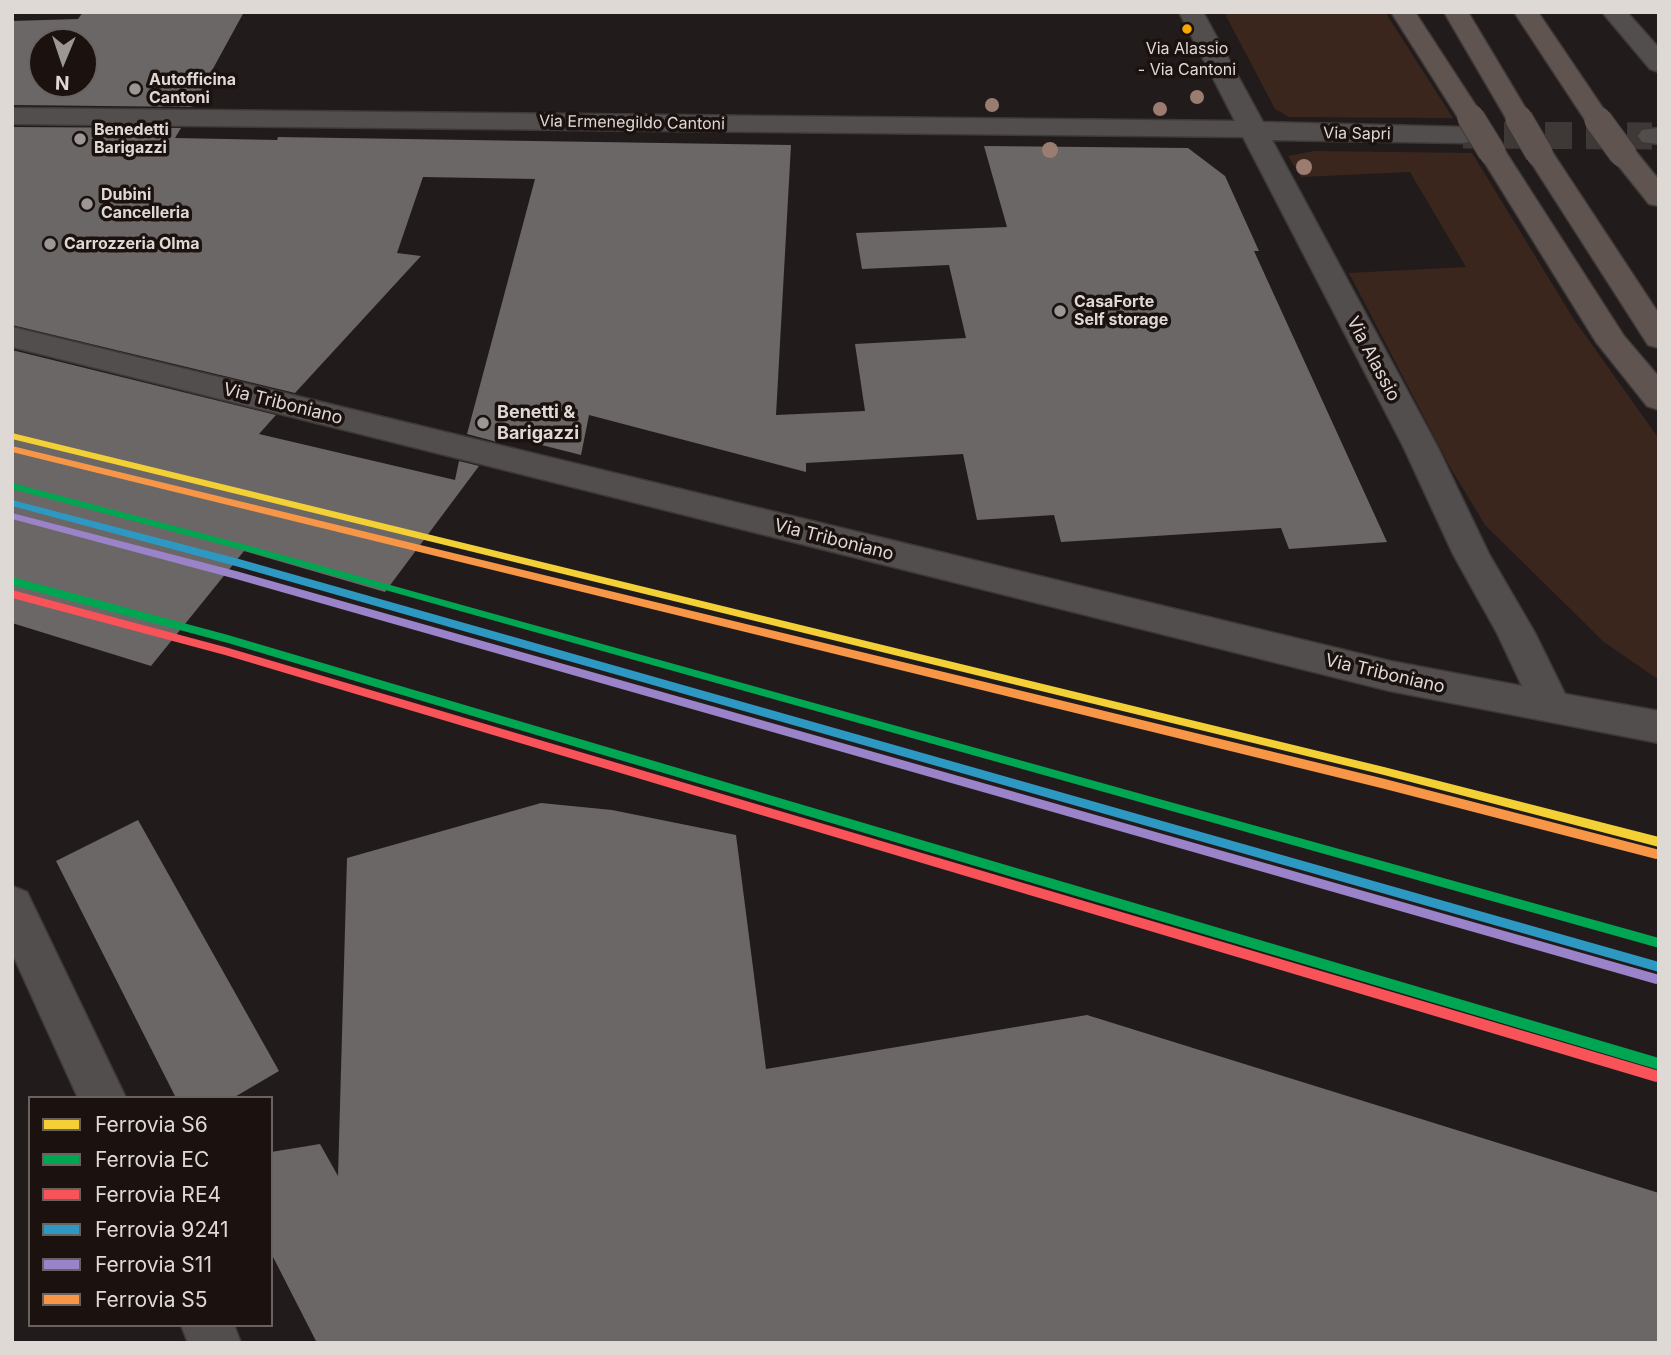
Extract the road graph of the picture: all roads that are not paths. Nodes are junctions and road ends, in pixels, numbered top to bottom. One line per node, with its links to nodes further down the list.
1 (1191, 12): 9 (street, Via Alassio)
2 (1403, 12): 8 (highway)
3 (1456, 12): 12 (highway, bridge)
4 (1526, 12): 10 (highway, bridge)
5 (1614, 12): 6 (street)
6 (1659, 64)
7 (12, 116): 9 (street, Via Ermenegildo Cantoni)
8 (1467, 126): 9 (street, Via Sapri); 13 (highway, bridge)
9 (1251, 129): 14 (street, Via Alassio)
10 (1659, 198)
11 (12, 337): 14 (street, Via Triboniano)
12 (1659, 338)
13 (1659, 399)
14 (1552, 708): 15 (street, Via Triboniano)
15 (1659, 727)
16 (12, 905): 17 (street)
17 (101, 1096)
18 (208, 1327): 19 (street)
19 (215, 1343)

